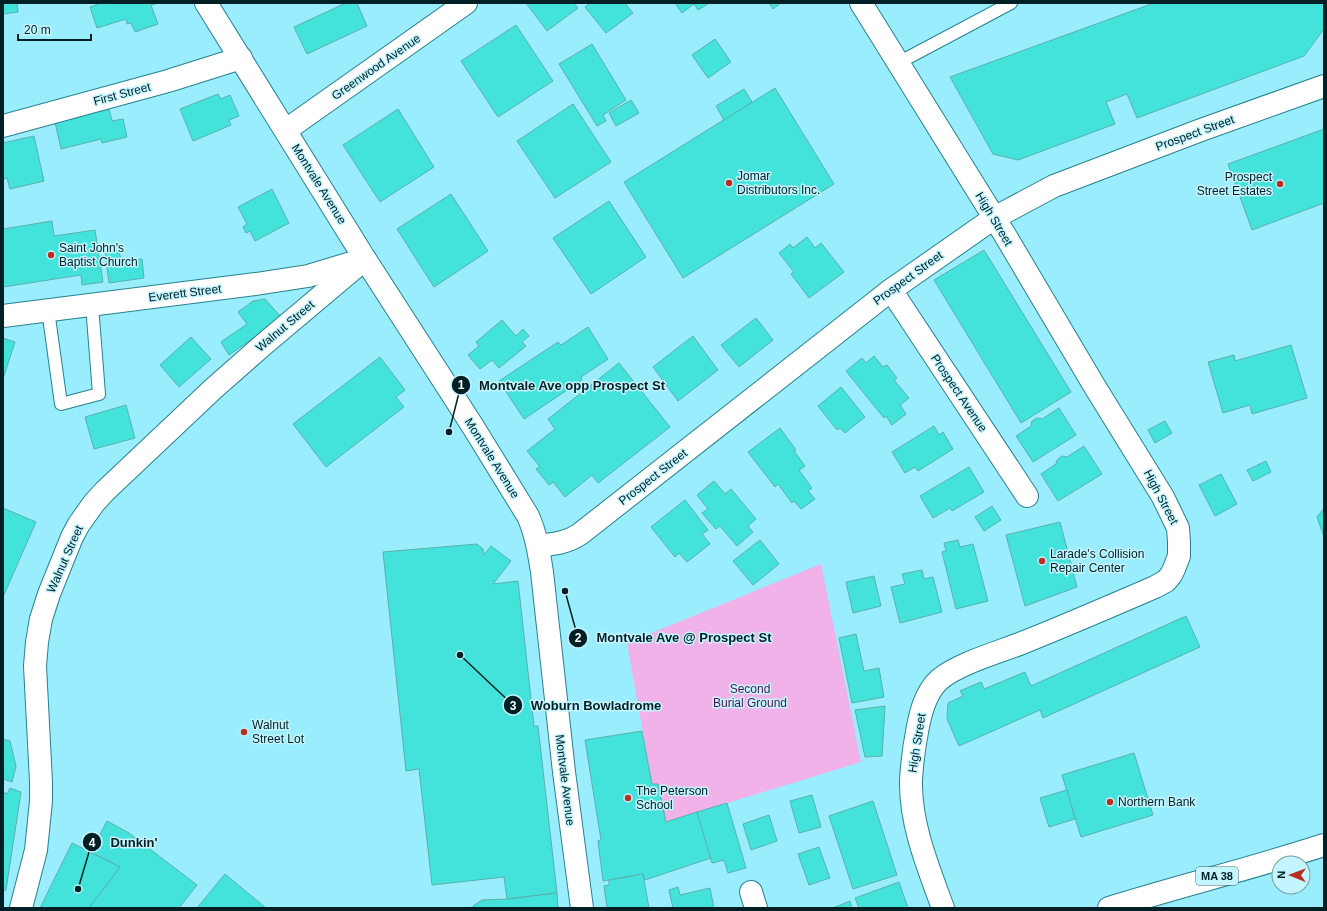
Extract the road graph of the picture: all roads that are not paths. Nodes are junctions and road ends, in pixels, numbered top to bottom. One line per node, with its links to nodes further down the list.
1 (206, 3): 5 (street, Montvale Avenue)
2 (466, 3): 9 (street, Greenwood Avenue)
3 (861, 3): 6 (street, High Street)
4 (1011, 3): 6 (lane)
5 (240, 58): 8 (street, First Street); 9 (street, Montvale Avenue)
6 (898, 63): 10 (street, High Street)
7 (1324, 86): 10 (street, Prospect Street)
8 (3, 126)
9 (286, 130): 11 (street, Montvale Avenue)
10 (994, 218): 12 (street, Prospect Street); 21 (street, High Street)
11 (365, 259): 13 (street, Everett Street); 17 (street, Montvale Avenue); 19 (street, Walnut Street)
12 (891, 290): 16 (street, Prospect Avenue); 17 (street, Prospect Street)
13 (92, 305): 14 (street, Everett Street); 14 (lane)
14 (48, 310): 15 (street, Everett Street)
15 (3, 316)
16 (1027, 496)
17 (538, 546): 20 (street, Montvale Avenue)
18 (1324, 845): 22 (street, MA 38)
19 (21, 908)
20 (582, 908)
21 (943, 908)
22 (1109, 908)

